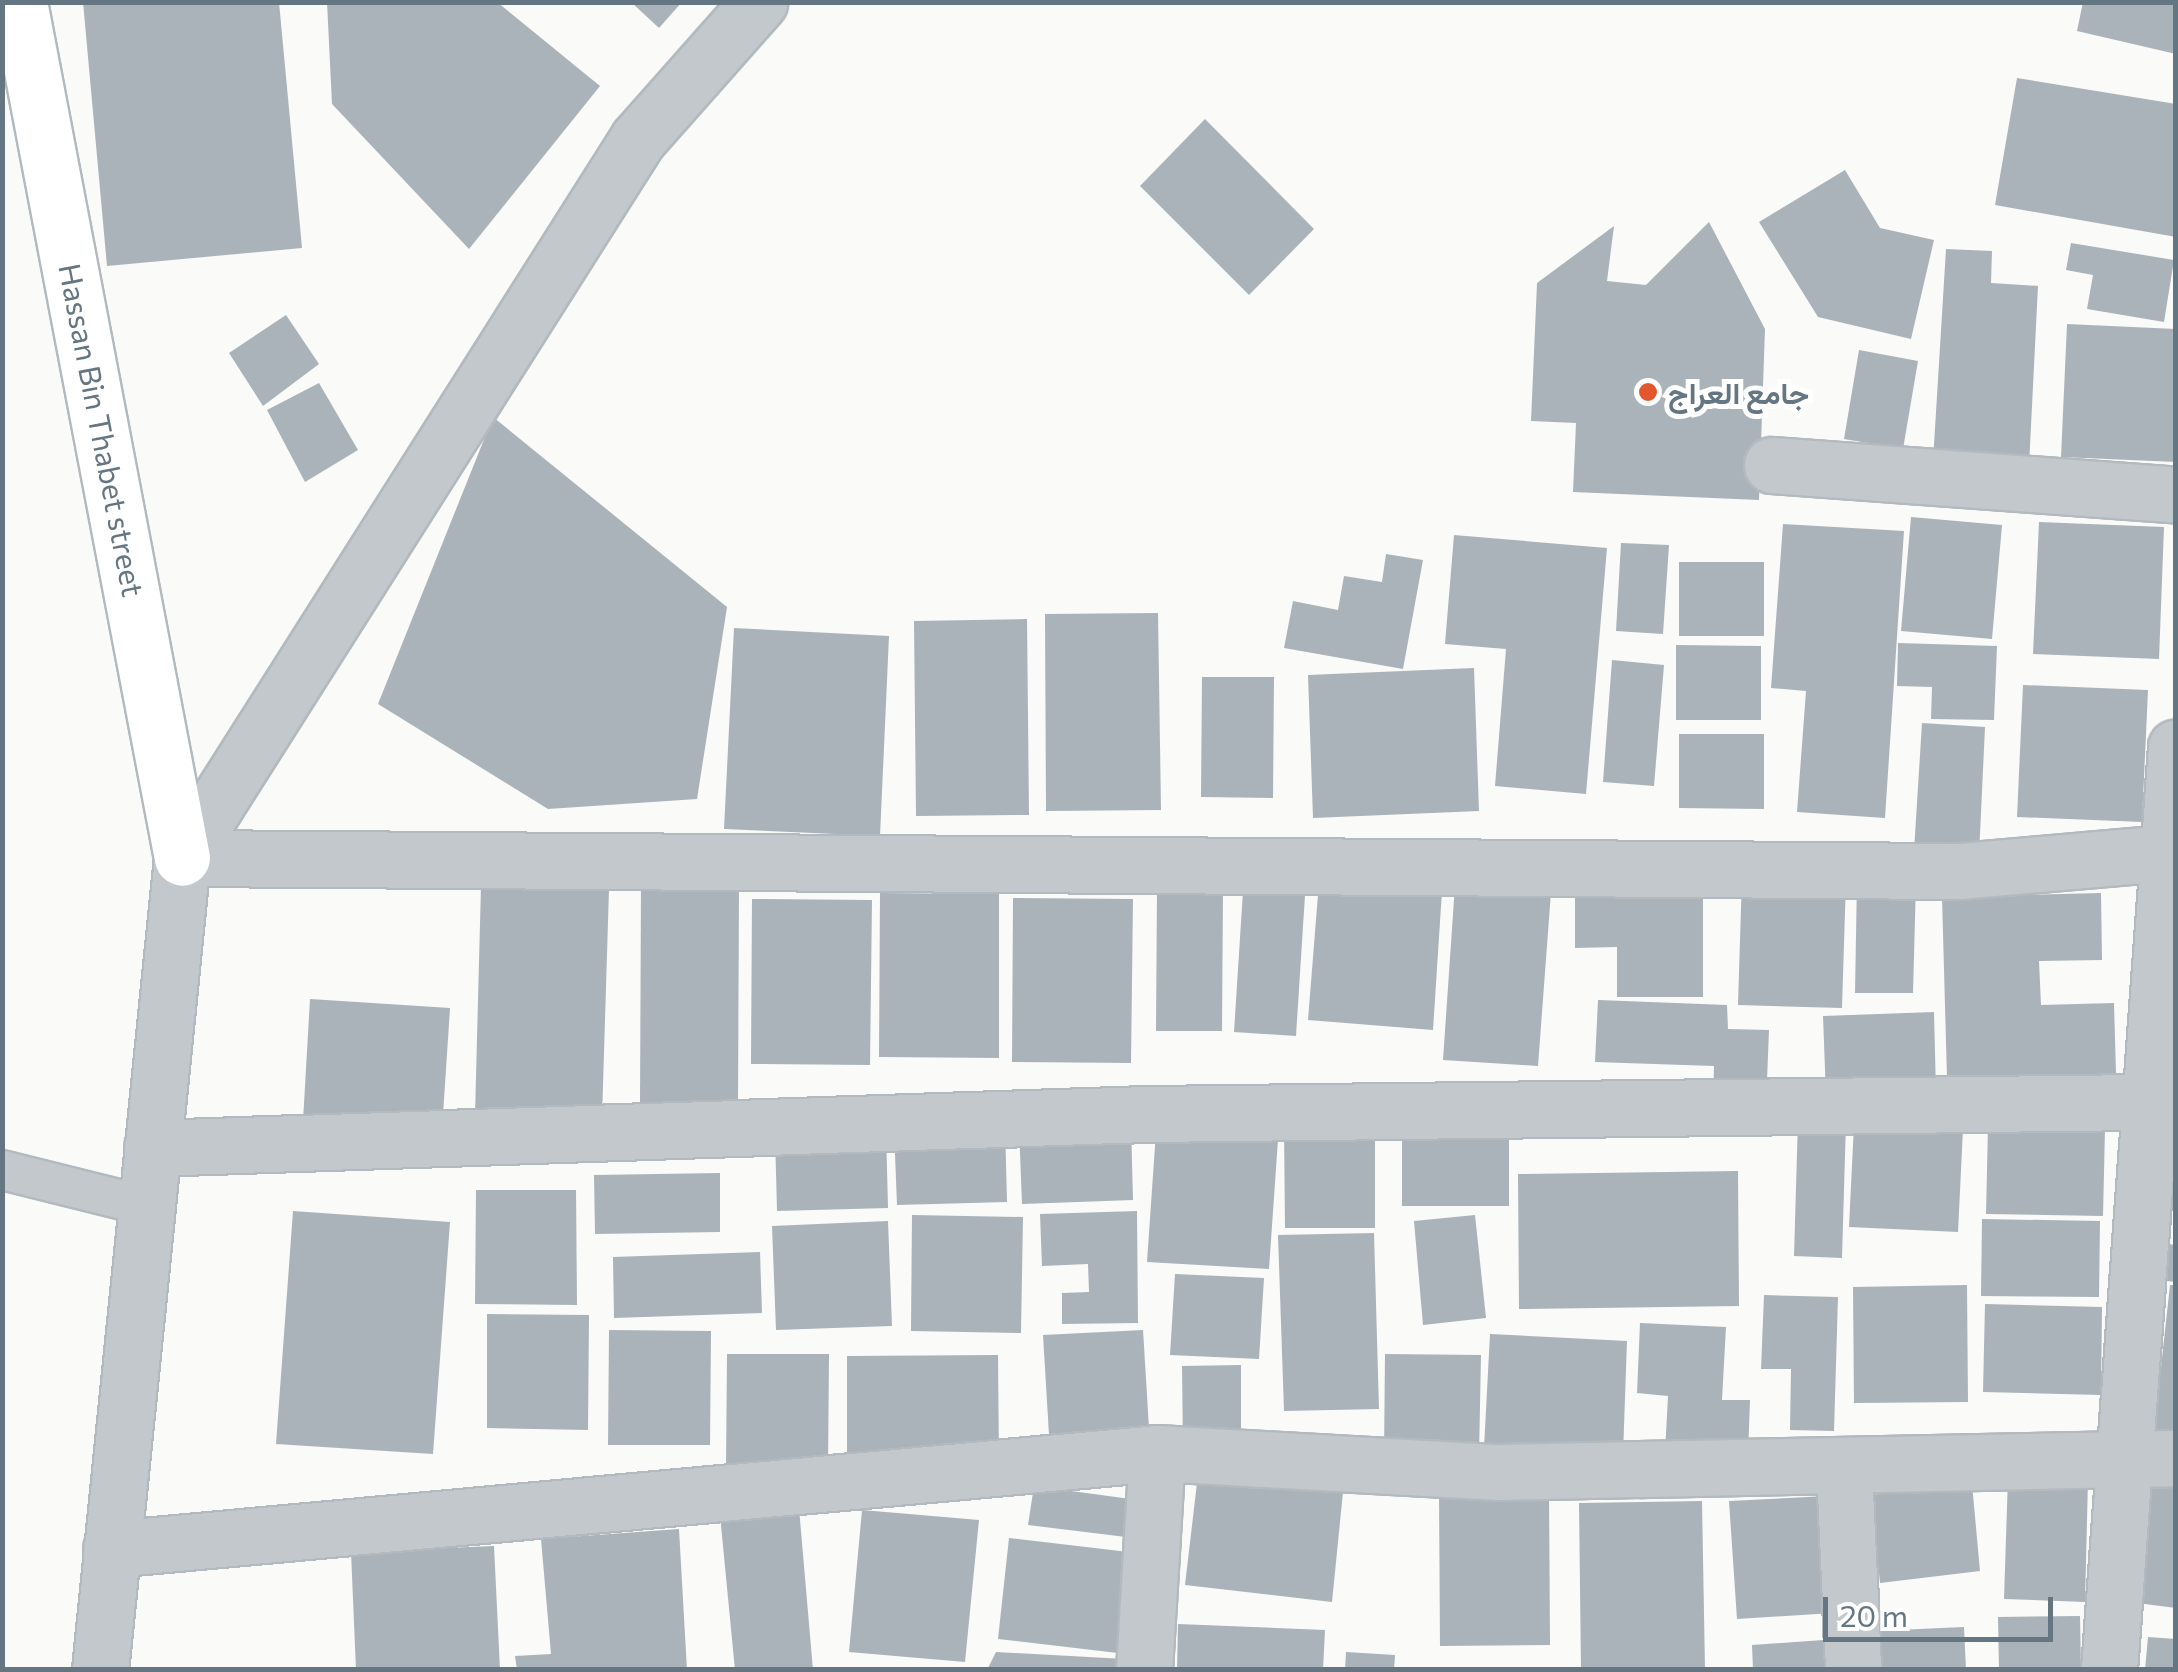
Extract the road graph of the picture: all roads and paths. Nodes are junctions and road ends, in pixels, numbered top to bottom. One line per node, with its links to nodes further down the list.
1 (19, 2): 7 (street, Hassan Bin Thabet street)
2 (759, 2): 7 (street)
3 (1772, 465): 4 (street)
4 (2176, 495)
5 (2176, 747): 6 (street)
6 (2169, 852): 7 (street); 8 (street)
7 (182, 858): 9 (street)
8 (2145, 1102): 9 (street); 13 (street)
9 (152, 1148): 11 (street)
10 (2, 1170): 11 (lane)
11 (146, 1206): 16 (street)
12 (1158, 1452): 15 (street); 16 (street); 18 (street)
13 (2121, 1457): 14 (street); 15 (street); 20 (street)
14 (2176, 1458)
15 (1844, 1470): 19 (street)
16 (111, 1549): 17 (street)
17 (100, 1670)
18 (1144, 1670)
19 (1853, 1670)
20 (2109, 1670)

